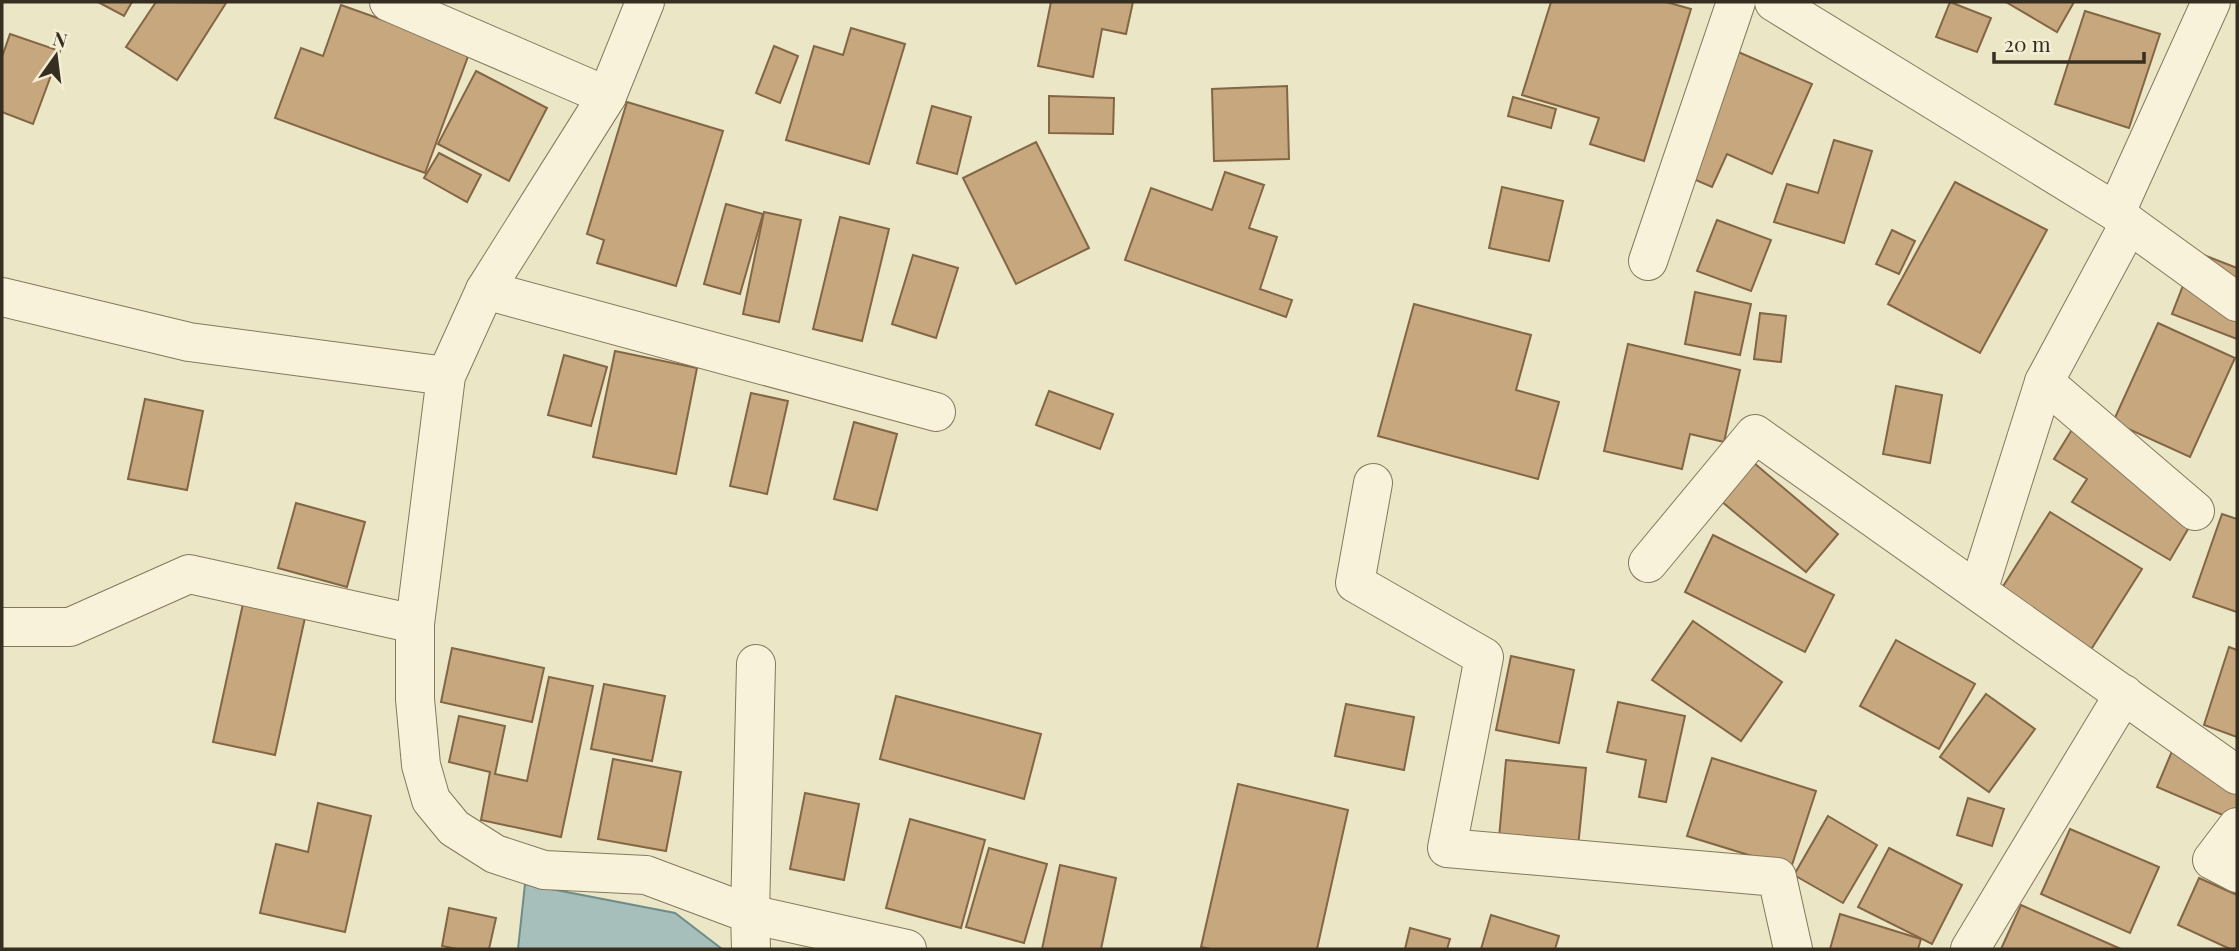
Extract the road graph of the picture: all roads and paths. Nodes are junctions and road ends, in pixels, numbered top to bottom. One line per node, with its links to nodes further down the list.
1 (388, 2): 6 (street)
2 (645, 2): 6 (street)
3 (1736, 2): 8 (street)
4 (1774, 2): 7 (street)
5 (2211, 2): 7 (street)
6 (607, 96): 9 (street)
7 (2122, 218): 11 (street); 13 (street)
8 (1648, 261)
9 (485, 290): 12 (street); 14 (street)
10 (2, 297): 12 (street)
11 (2237, 302)
12 (446, 376): 19 (street)
13 (2044, 382): 16 (street); 18 (street)
14 (936, 412)
15 (1373, 483): 28 (street)
16 (2195, 511)
17 (1648, 564): 18 (street)
18 (1978, 591): 22 (street)
19 (415, 624): 20 (street); 26 (street)
20 (2, 627)
21 (756, 664): 26 (street)
22 (2124, 694): 23 (street); 29 (street)
23 (2237, 775)
24 (2237, 827): 25 (street)
25 (2237, 873)
26 (750, 932): 27 (street)
27 (907, 949)
28 (1793, 949)
29 (1970, 949)

